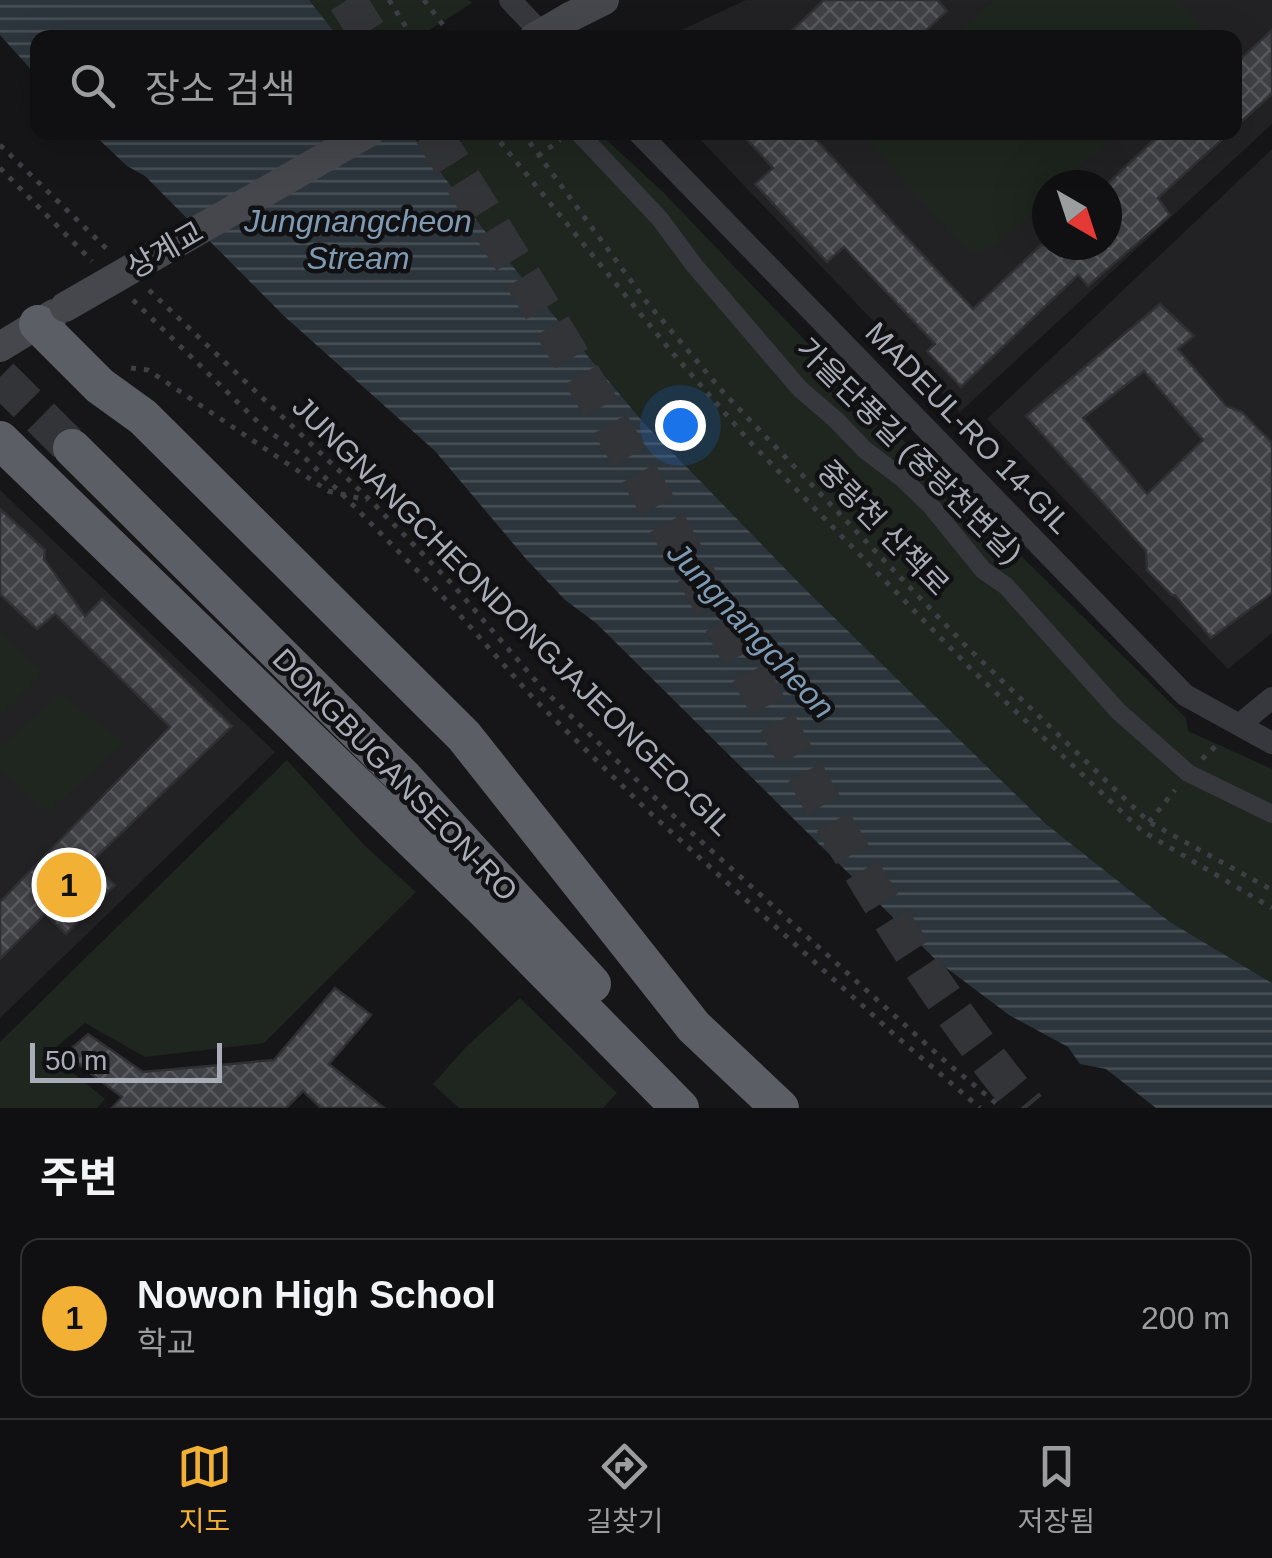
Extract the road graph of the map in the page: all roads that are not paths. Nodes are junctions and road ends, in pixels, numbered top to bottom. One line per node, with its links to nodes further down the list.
1 (510, 0): 3 (street)
2 (604, 0): 4 (main road, bridge)
3 (538, 30)
4 (547, 30)
5 (355, 140): 8 (main road, 상계교, bridge)
6 (586, 140): 15 (street, 가을단풍길 (중랑천변길))
7 (646, 140): 13 (street, MADEUL-RO 14-GIL)
8 (52, 315): 9 (main road, 상계교); 18 (highway)
9 (0, 348)
10 (0, 440): 16 (highway)
11 (72, 448): 17 (highway, DONGBUGANSEON-RO)
12 (1272, 698): 13 (street)
13 (1240, 725): 14 (street, MADEUL-RO 14-GIL)
14 (1272, 743)
15 (1272, 814)
16 (680, 1108)
17 (711, 1108)
18 (780, 1108)

